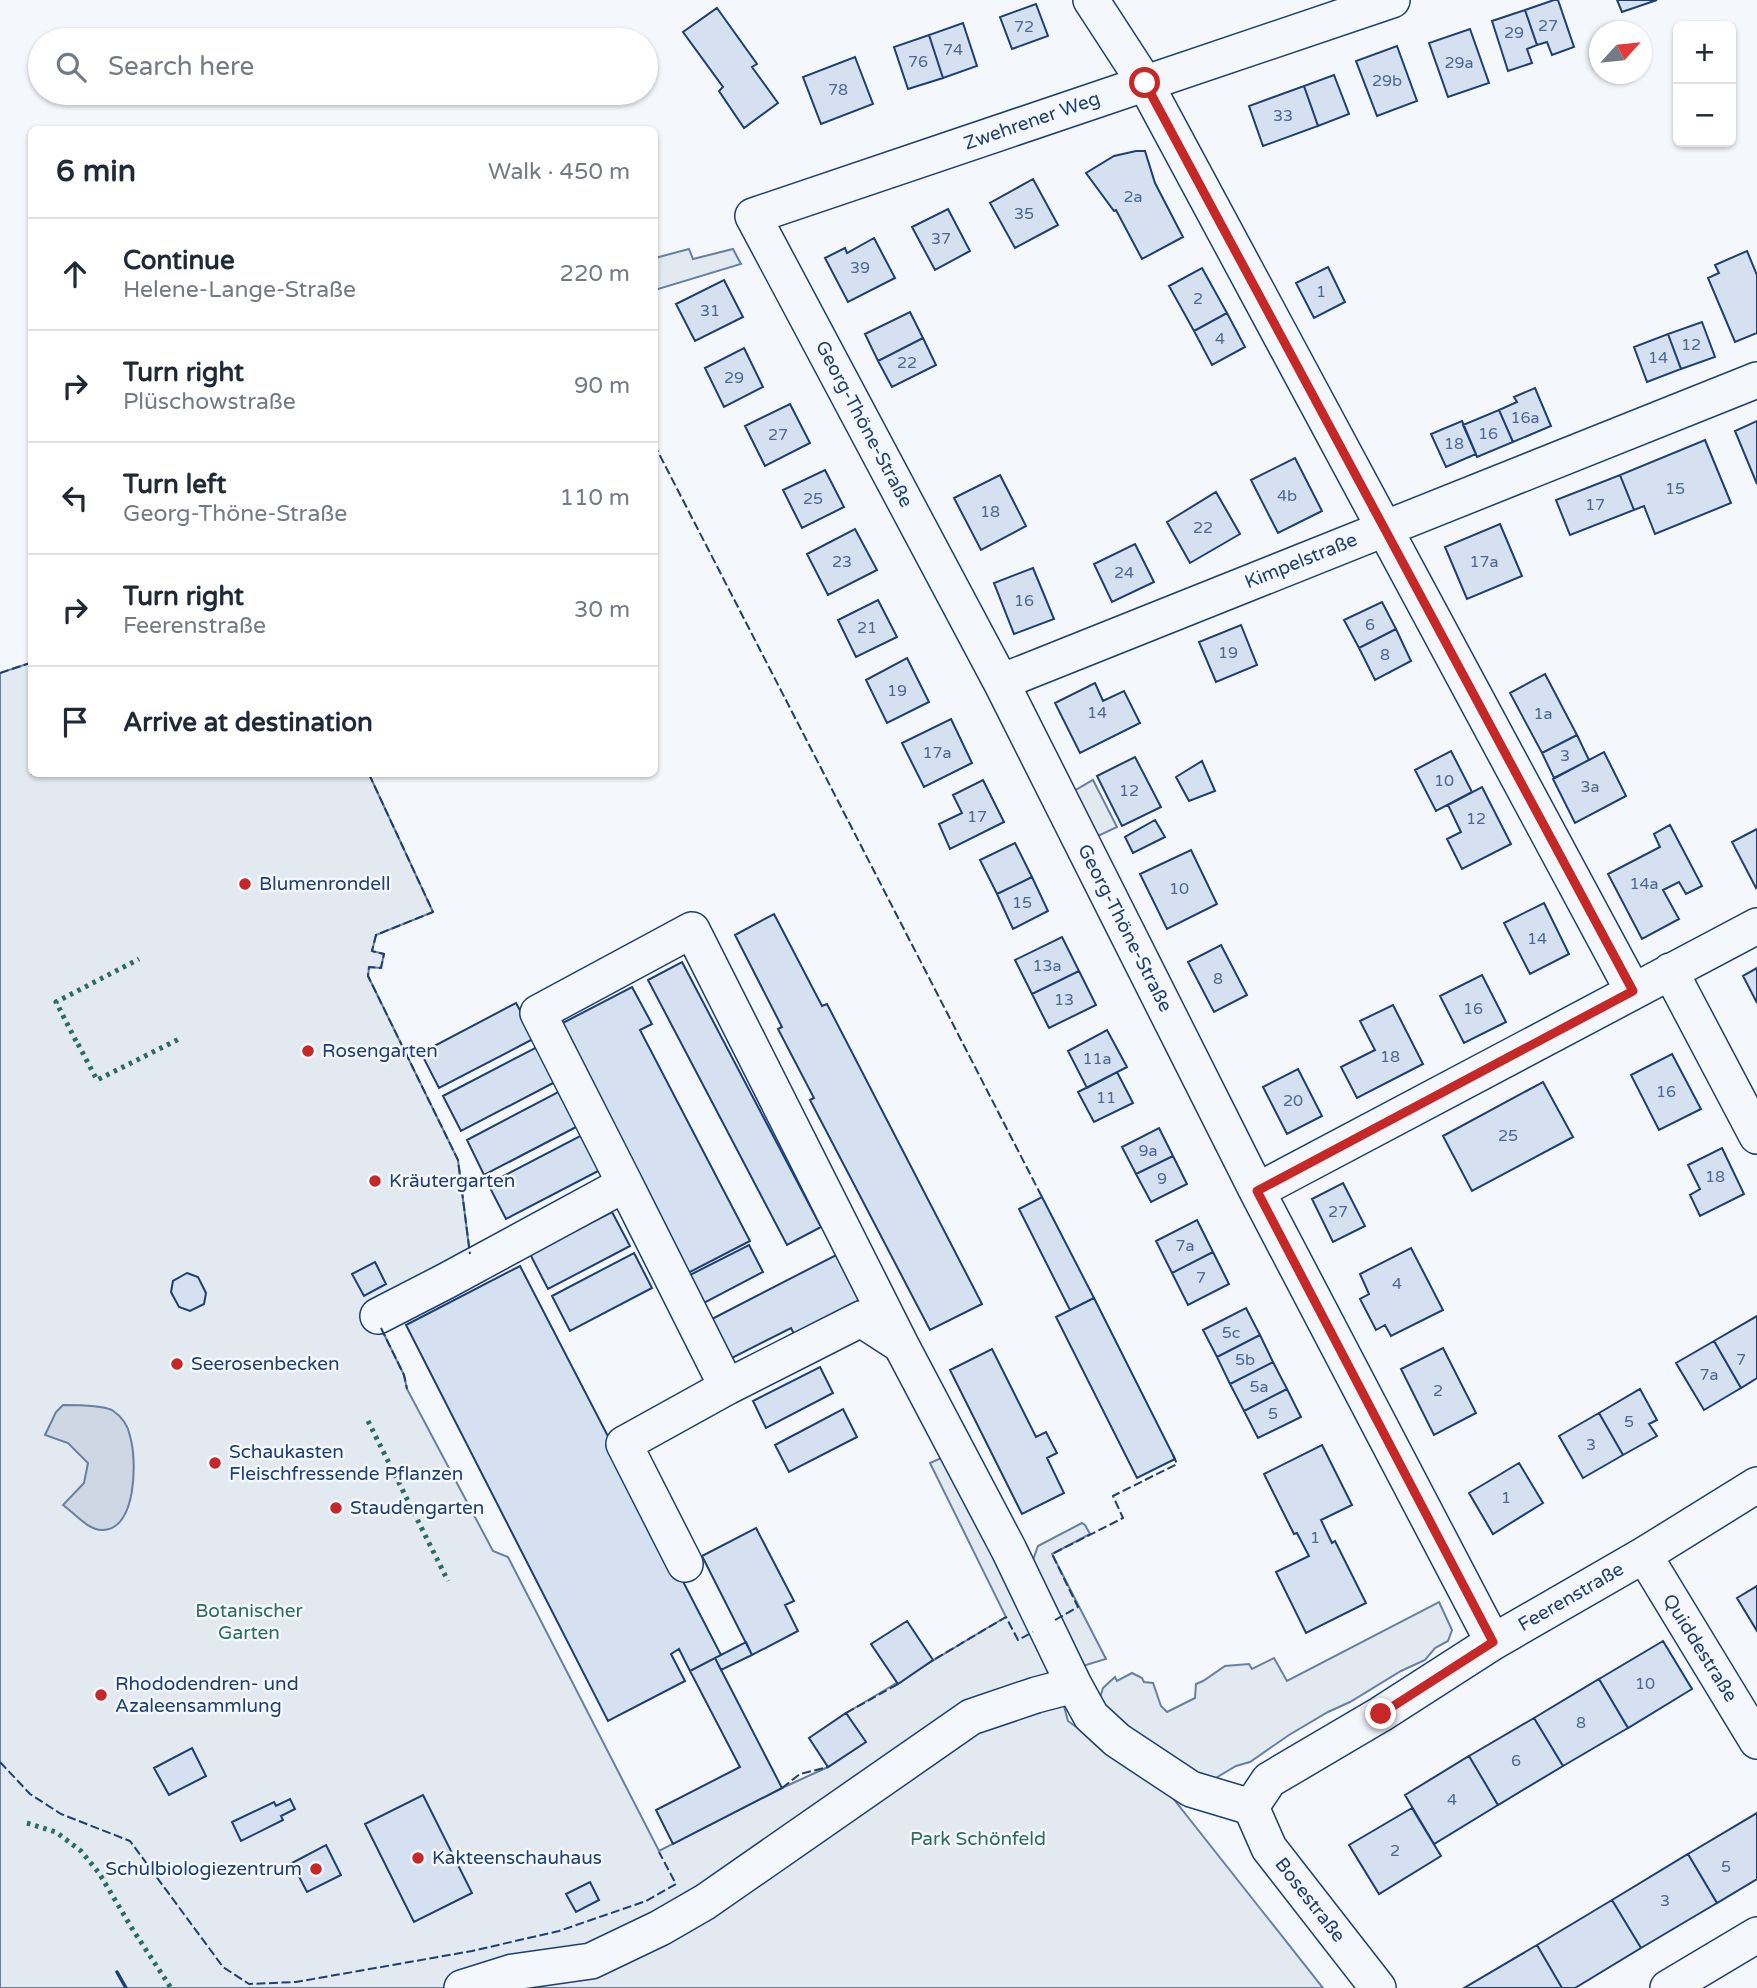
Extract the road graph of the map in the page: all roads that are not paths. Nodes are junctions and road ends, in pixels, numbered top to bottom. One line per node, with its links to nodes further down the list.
1 (1091, 0): 3 (street)
2 (1392, 0): 3 (street, Zwehrener Weg)
3 (1145, 83): 4 (street, Zwehrener Weg); 6 (street)
4 (753, 216): 7 (street, Georg-Thöne-Straße)
5 (1757, 380): 6 (street, Kimpelstraße)
6 (1383, 528): 7 (street, Kimpelstraße); 10 (street)
7 (1001, 682): 13 (street, Georg-Thöne-Straße)
8 (1757, 926): 9 (street)
9 (1670, 971): 10 (street); 11 (street)
10 (1633, 991): 13 (street)
11 (1757, 1136)
12 (625, 1184): 14 (street); 15 (street); 16 (street)
13 (1257, 1191): 20 (street, Georg-Thöne-Straße)
14 (377, 1315)
15 (901, 1345): 16 (street); 21 (street)
16 (727, 1387): 19 (street)
17 (1757, 1485): 18 (street, Feerenstraße)
18 (1644, 1555): 20 (street, Feerenstraße); 22 (street, Quiddestraße)
19 (685, 1564)
20 (1493, 1642): 23 (street, Feerenstraße)
21 (1074, 1685): 23 (street); 25 (street)
22 (1757, 1741)
23 (1251, 1807): 26 (street, Bosestraße)
24 (1757, 1935): 27 (street)
25 (462, 1988)
26 (1378, 1988)
27 (1668, 1988)

